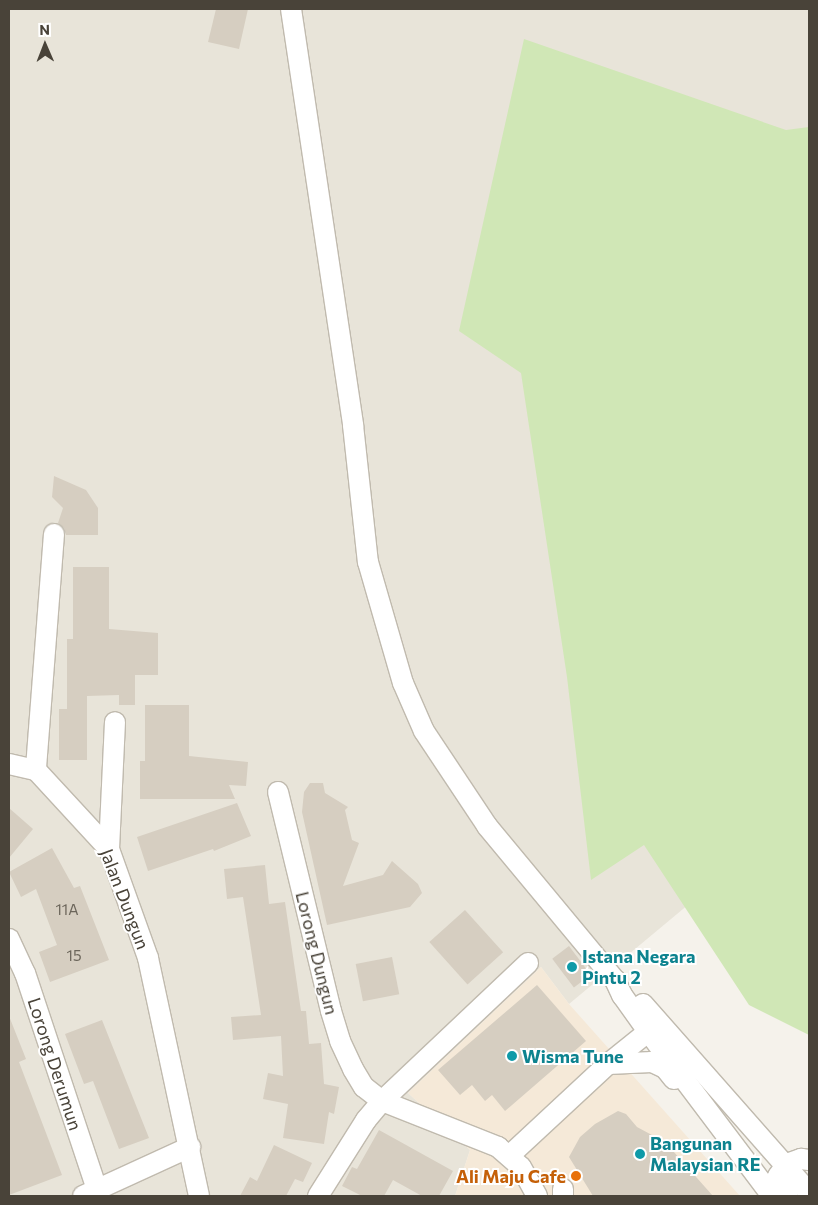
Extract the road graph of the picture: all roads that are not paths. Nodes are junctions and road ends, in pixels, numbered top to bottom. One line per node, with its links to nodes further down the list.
1 (291, 9): 10 (street)
2 (54, 534): 5 (street)
3 (115, 722): 7 (street)
4 (9, 764): 5 (street)
5 (36, 770): 7 (street, Jalan Dungun)
6 (278, 792): 12 (street, Lorong Dungun)
7 (110, 850): 14 (street, Jalan Dungun)
8 (9, 939): 19 (street, Lorong Derumun)
9 (528, 963): 12 (street)
10 (653, 1027): 11 (street); 13 (street); 17 (street)
11 (608, 1064): 13 (street); 15 (street)
12 (382, 1101): 15 (street, Lorong Dungun); 21 (street)
13 (718, 1125): 23 (street)
14 (190, 1147): 19 (street); 20 (street, Jalan Dungun)
15 (509, 1156): 22 (street, Lorong Dungun)
16 (809, 1160): 17 (street)
17 (787, 1164): 18 (street); 24 (street)
18 (809, 1192)
19 (90, 1193)
20 (199, 1196)
21 (318, 1196)
22 (537, 1196)
23 (772, 1196)
24 (788, 1196)

